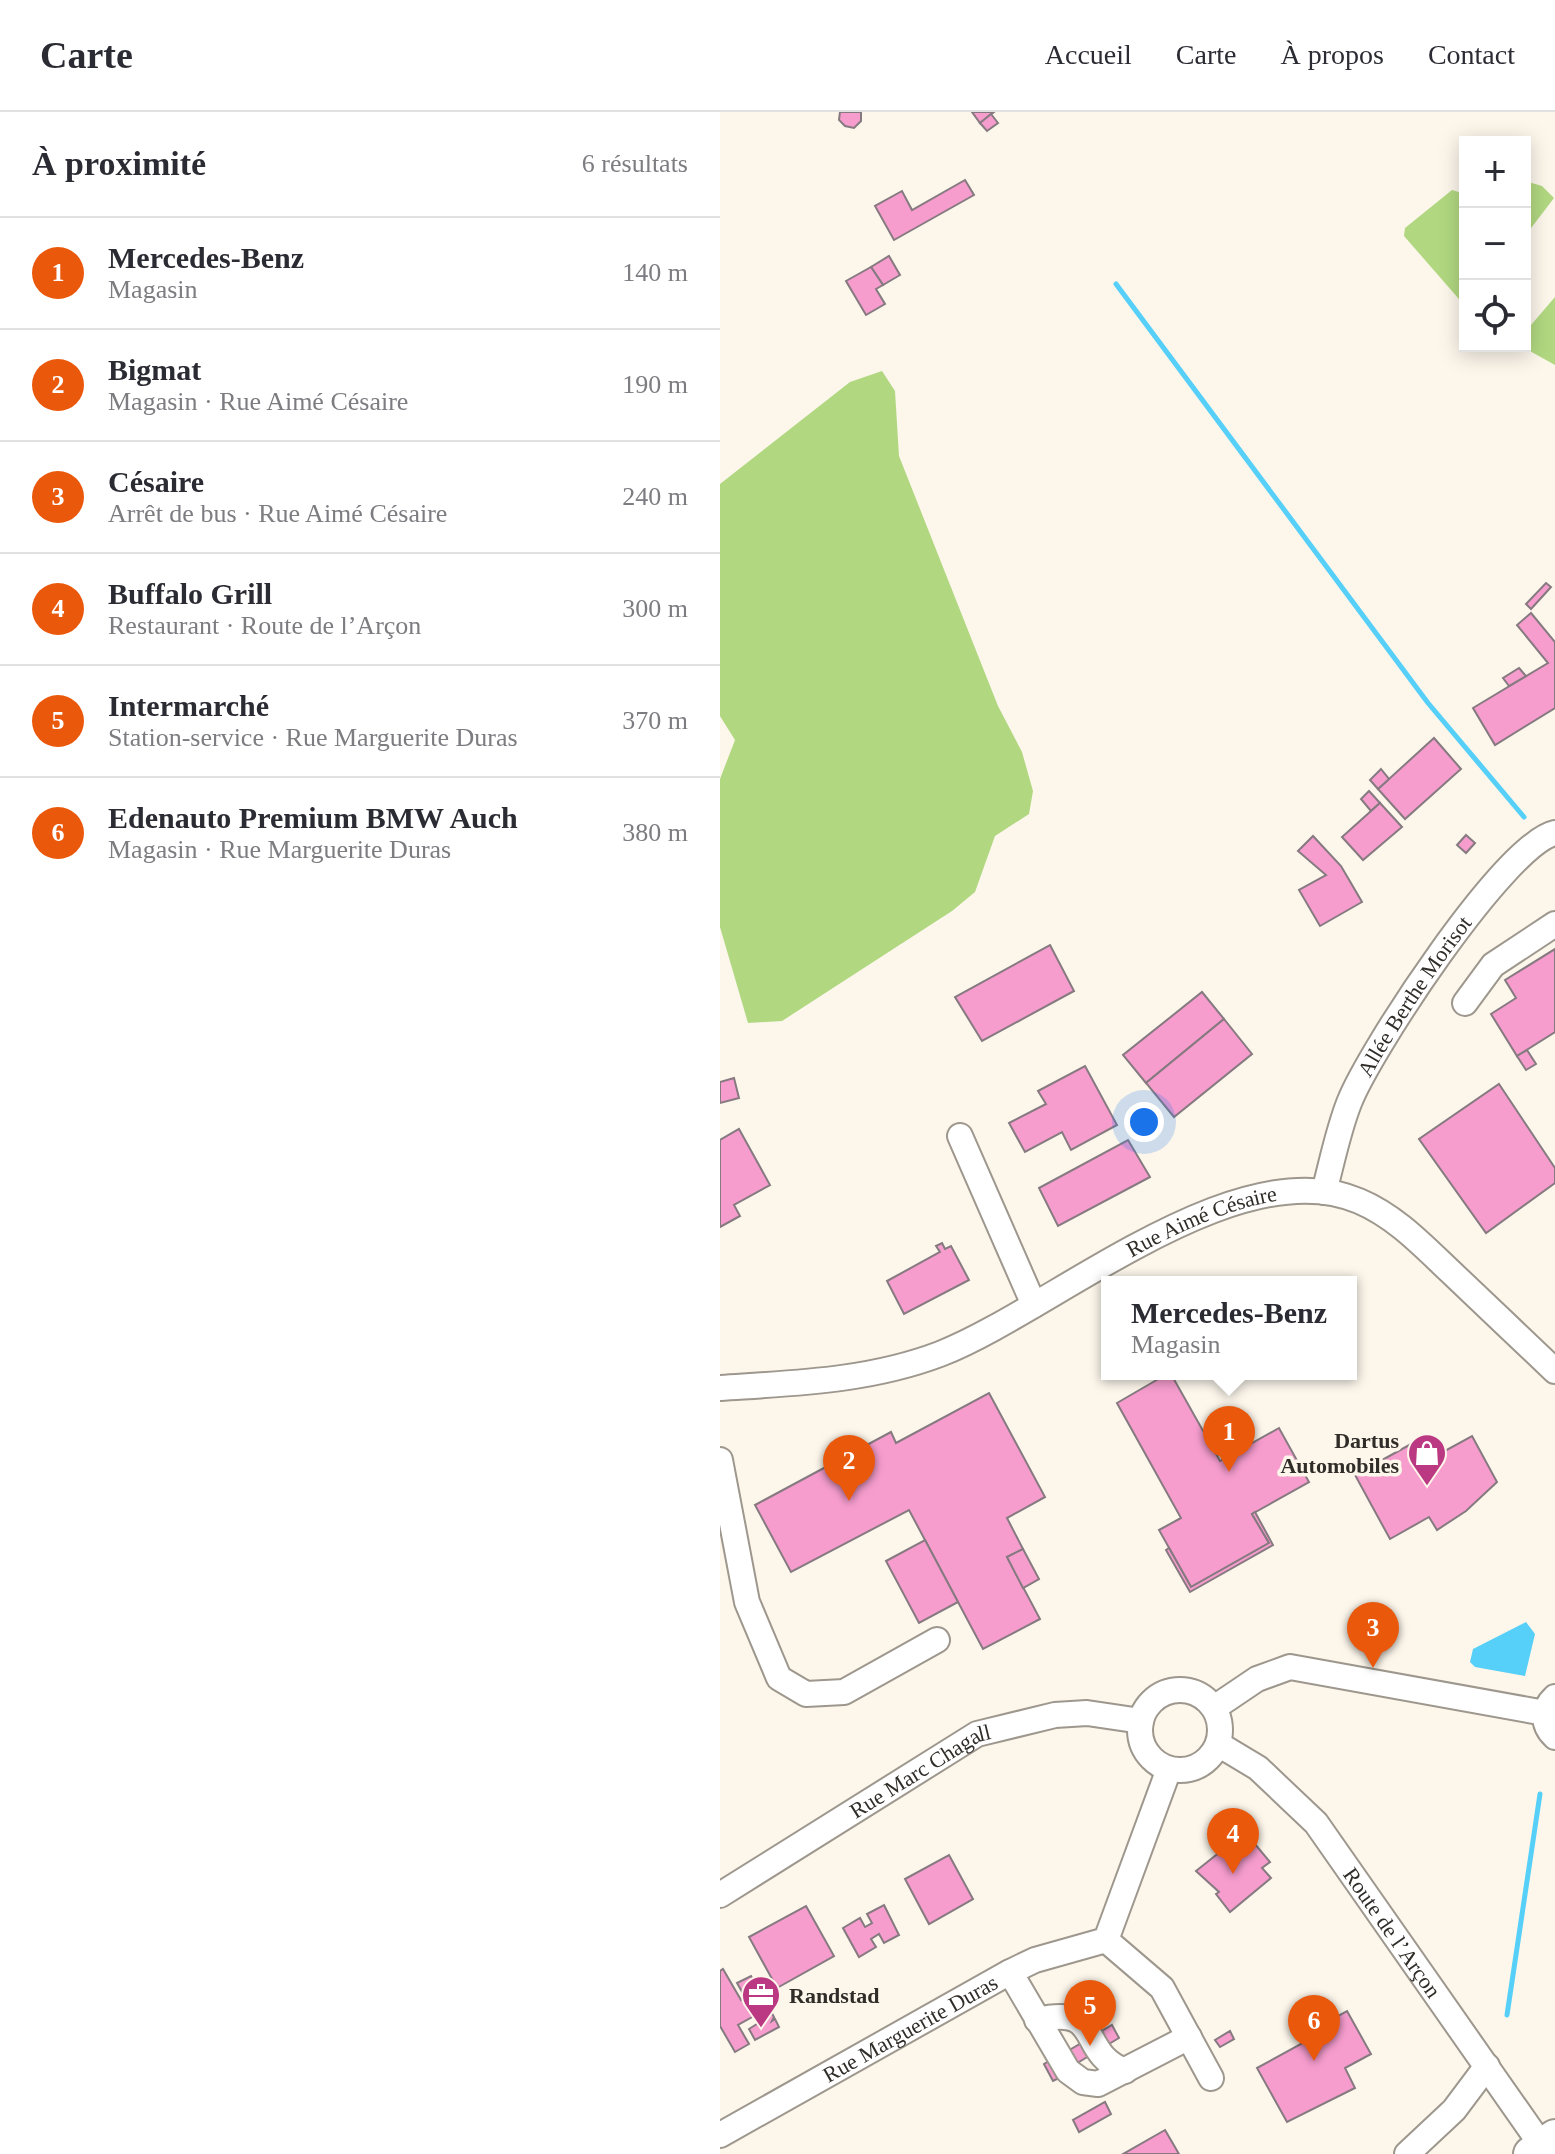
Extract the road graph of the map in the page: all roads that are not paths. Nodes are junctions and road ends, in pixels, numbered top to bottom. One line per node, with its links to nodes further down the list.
1 (1555, 833): 5 (street, Allée Berthe Morisot)
2 (1555, 924): 3 (street)
3 (1465, 1003)
4 (960, 1136): 6 (street)
5 (1324, 1192): 6 (street, Rue Aimé Césaire); 7 (street, Rue Aimé Césaire)
6 (1034, 1305): 8 (street, Rue Aimé Césaire)
7 (1555, 1371)
8 (720, 1388)
9 (720, 1460): 10 (street)
10 (937, 1640)
11 (1550, 1705): 12 (street); 14 (street)
12 (1214, 1708): 13 (street); 15 (street)
13 (1141, 1721): 16 (street); 17 (street, Rue Marc Chagall)
14 (1555, 1737)
15 (1218, 1744): 16 (street); 22 (street, Route de l’Arçon)
16 (1169, 1769): 18 (street)
17 (720, 1895)
18 (1106, 1940): 19 (street, Rue Marguerite Duras); 21 (street)
19 (1010, 1972): 20 (street); 25 (street, Rue Marguerite Duras)
20 (1037, 2020): 23 (street); 23 (street)
21 (1189, 2037): 23 (street); 24 (street)
22 (1487, 2066): 26 (street, Route de l’Arçon); 27 (street)
23 (1125, 2071)
24 (1211, 2078)
25 (720, 2135)
26 (1543, 2146)
27 (1407, 2154)

